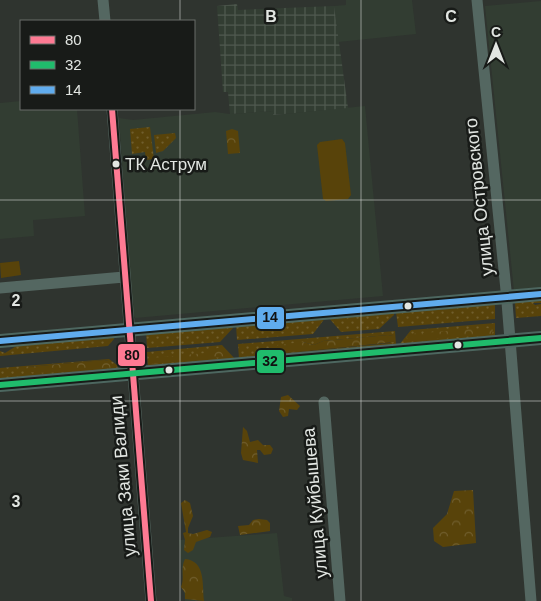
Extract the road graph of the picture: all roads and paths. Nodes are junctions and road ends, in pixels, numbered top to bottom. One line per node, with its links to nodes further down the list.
1 (103, 0): 3 (street)
2 (477, 0): 8 (street, улица Островского)
3 (105, 20)
4 (112, 110): 5 (street, улица Заки Валиди)
5 (124, 277): 6 (street); 9 (street, улица Заки Валиди)
6 (0, 288)
7 (541, 294): 8 (main road)
8 (506, 297): 9 (main road); 12 (street, улица Островского)
9 (129, 329): 11 (main road); 13 (street, улица Заки Валиди)
10 (541, 338): 12 (main road)
11 (0, 340)
12 (509, 341): 13 (main road); 18 (street, улица Островского)
13 (132, 373): 14 (main road); 16 (street, улица Заки Валиди)
14 (0, 384)
15 (324, 402): 17 (street, улица Куйбышева)
16 (151, 601)
17 (340, 601)
18 (531, 601)

